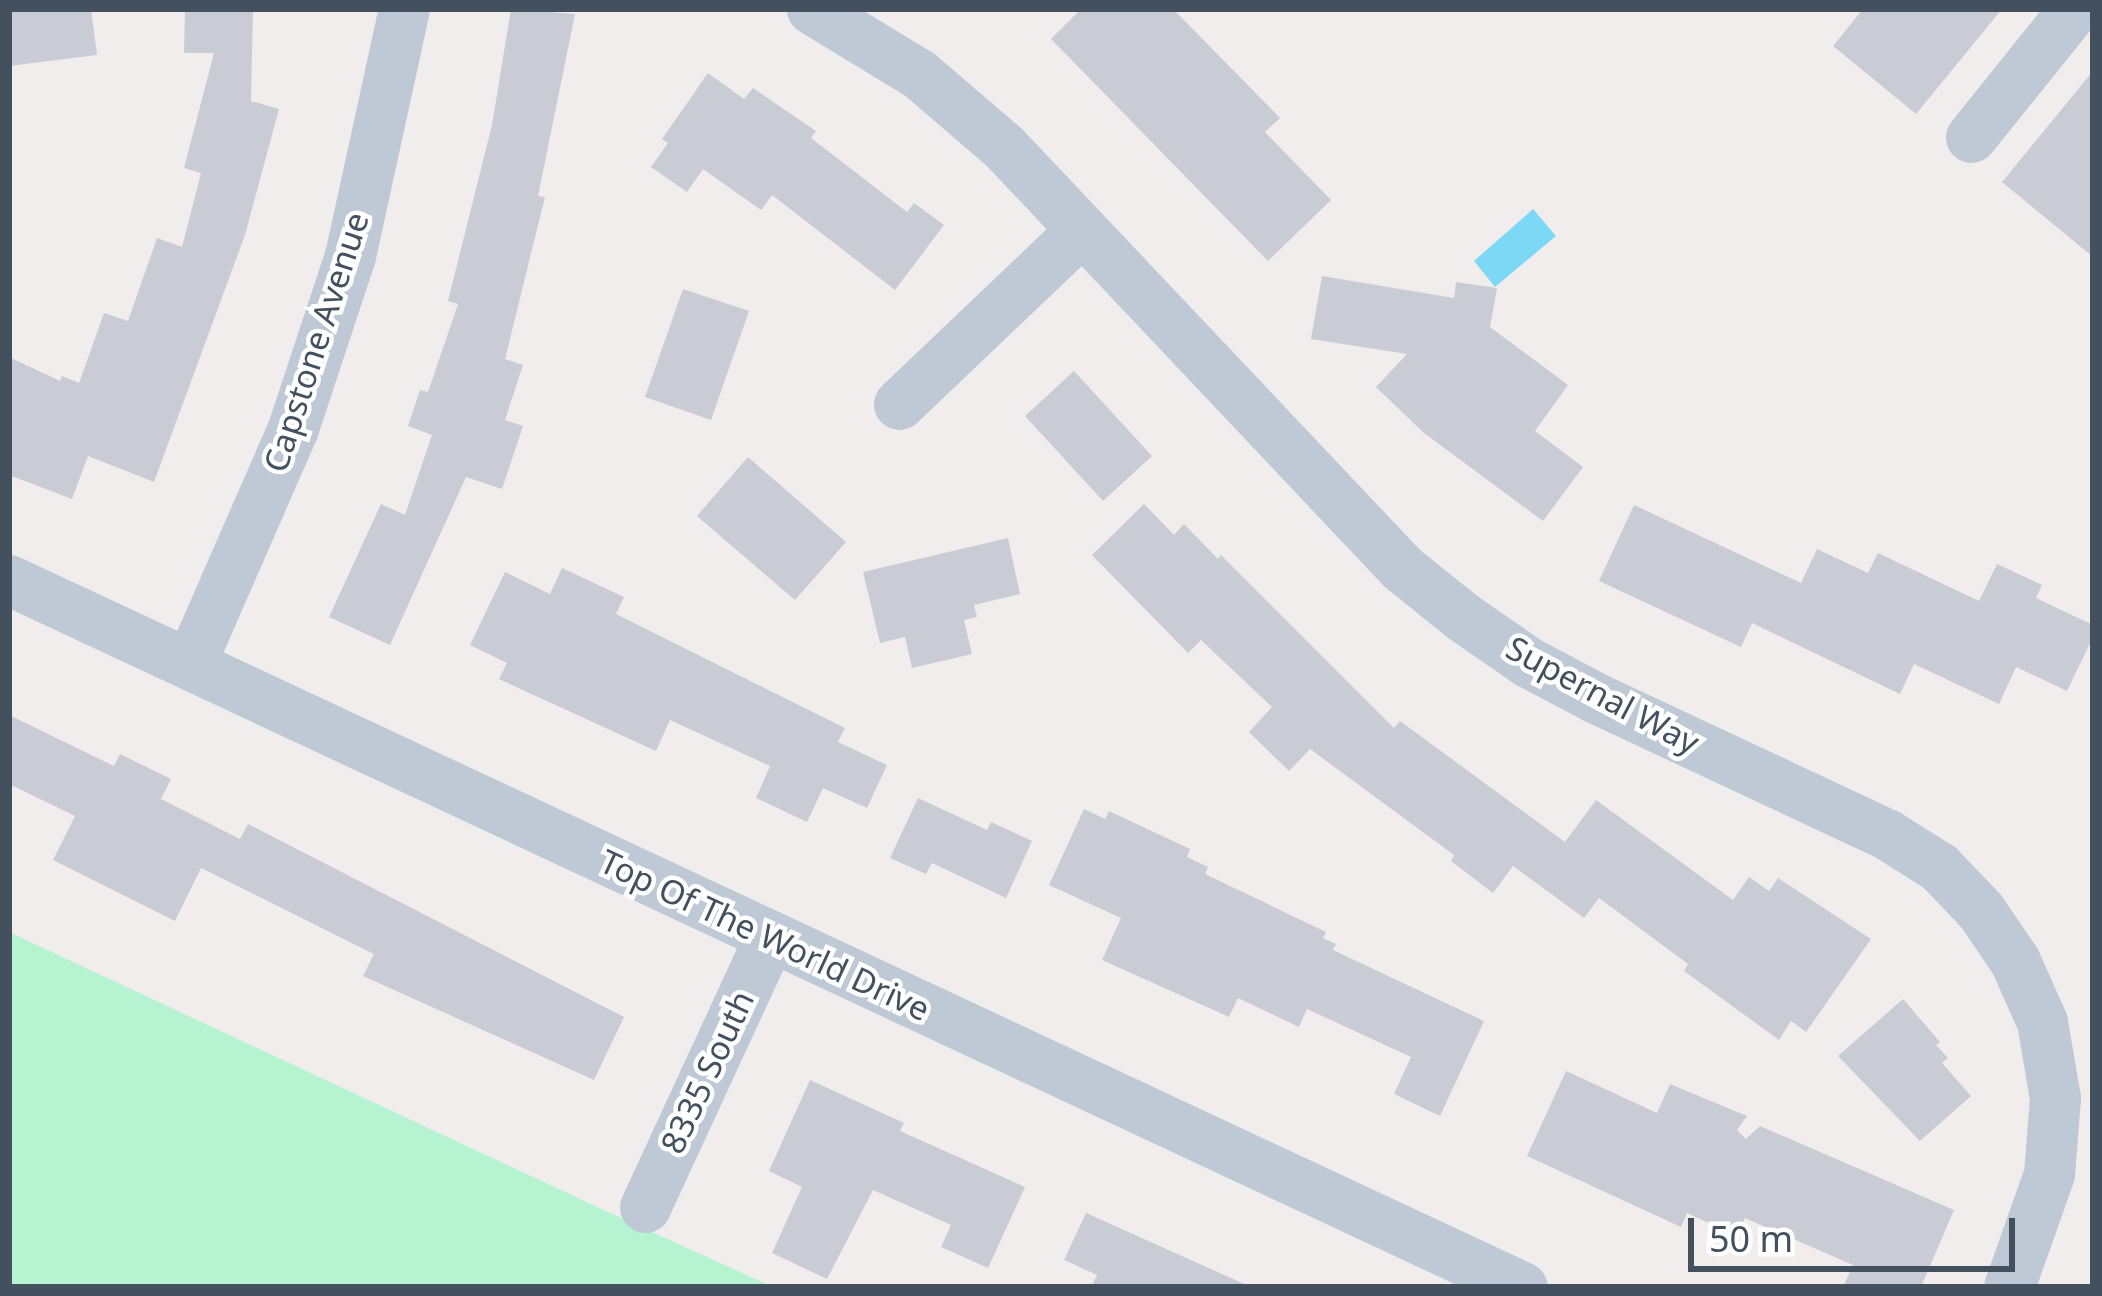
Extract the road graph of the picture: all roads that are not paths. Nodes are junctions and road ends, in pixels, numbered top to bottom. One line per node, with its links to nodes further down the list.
1 (404, 9): 8 (street, Capstone Avenue)
2 (812, 9): 5 (street, Supernal Way)
3 (2074, 9): 4 (street)
4 (1971, 137)
5 (1082, 230): 6 (street); 12 (street, Supernal Way)
6 (899, 404)
7 (9, 580): 8 (street, Top Of The World Drive)
8 (190, 664): 9 (street, Top Of The World Drive)
9 (770, 938): 10 (street, 8335 South); 11 (street, Top Of The World Drive)
10 (645, 1208)
11 (1522, 1287)
12 (2009, 1287)

